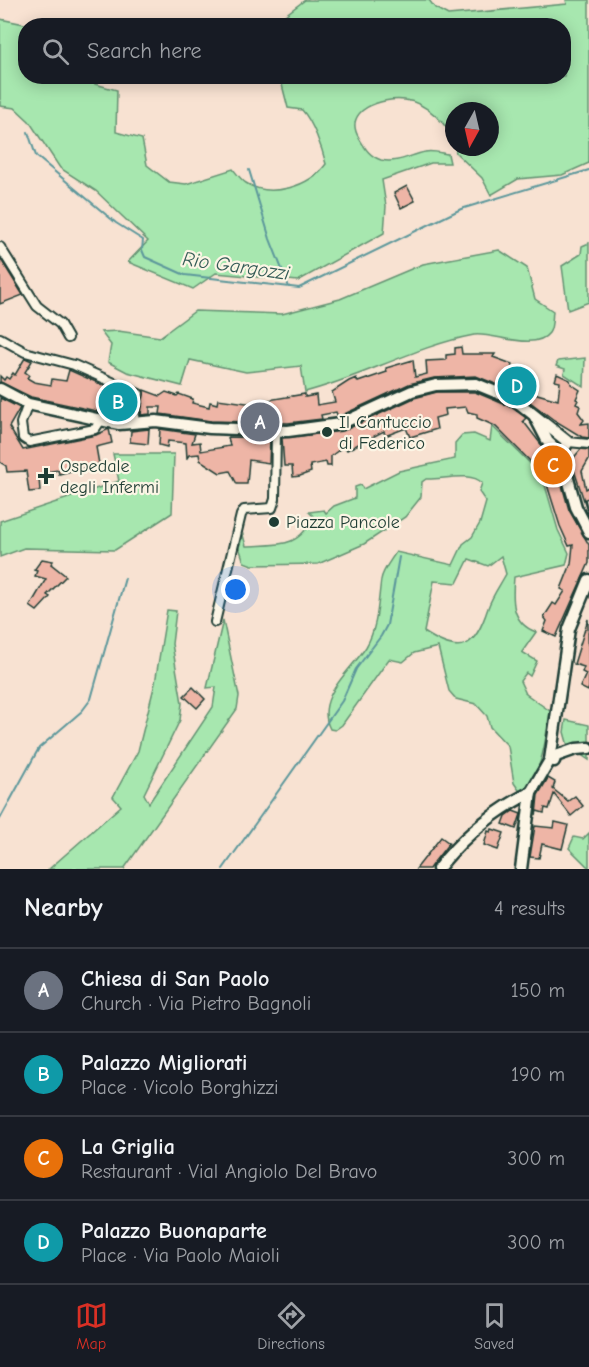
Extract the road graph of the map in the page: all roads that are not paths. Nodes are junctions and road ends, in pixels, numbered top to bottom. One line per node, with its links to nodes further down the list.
1 (0, 248): 3 (street)
2 (0, 338): 8 (street)
3 (68, 338)
4 (0, 389): 5 (street)
5 (28, 405): 7 (street); 7 (street)
6 (535, 417): 9 (street); 10 (street); 12 (street)
7 (101, 420): 8 (street)
8 (133, 422): 9 (street)
9 (276, 431): 15 (street)
10 (568, 442): 11 (street); 12 (street)
11 (589, 444)
12 (561, 454): 13 (street)
13 (589, 532)
14 (589, 580): 17 (street)
15 (215, 622)
16 (589, 748): 17 (street)
17 (552, 756): 18 (street)
18 (531, 792): 19 (street); 20 (street)
19 (438, 869)
20 (521, 869)

